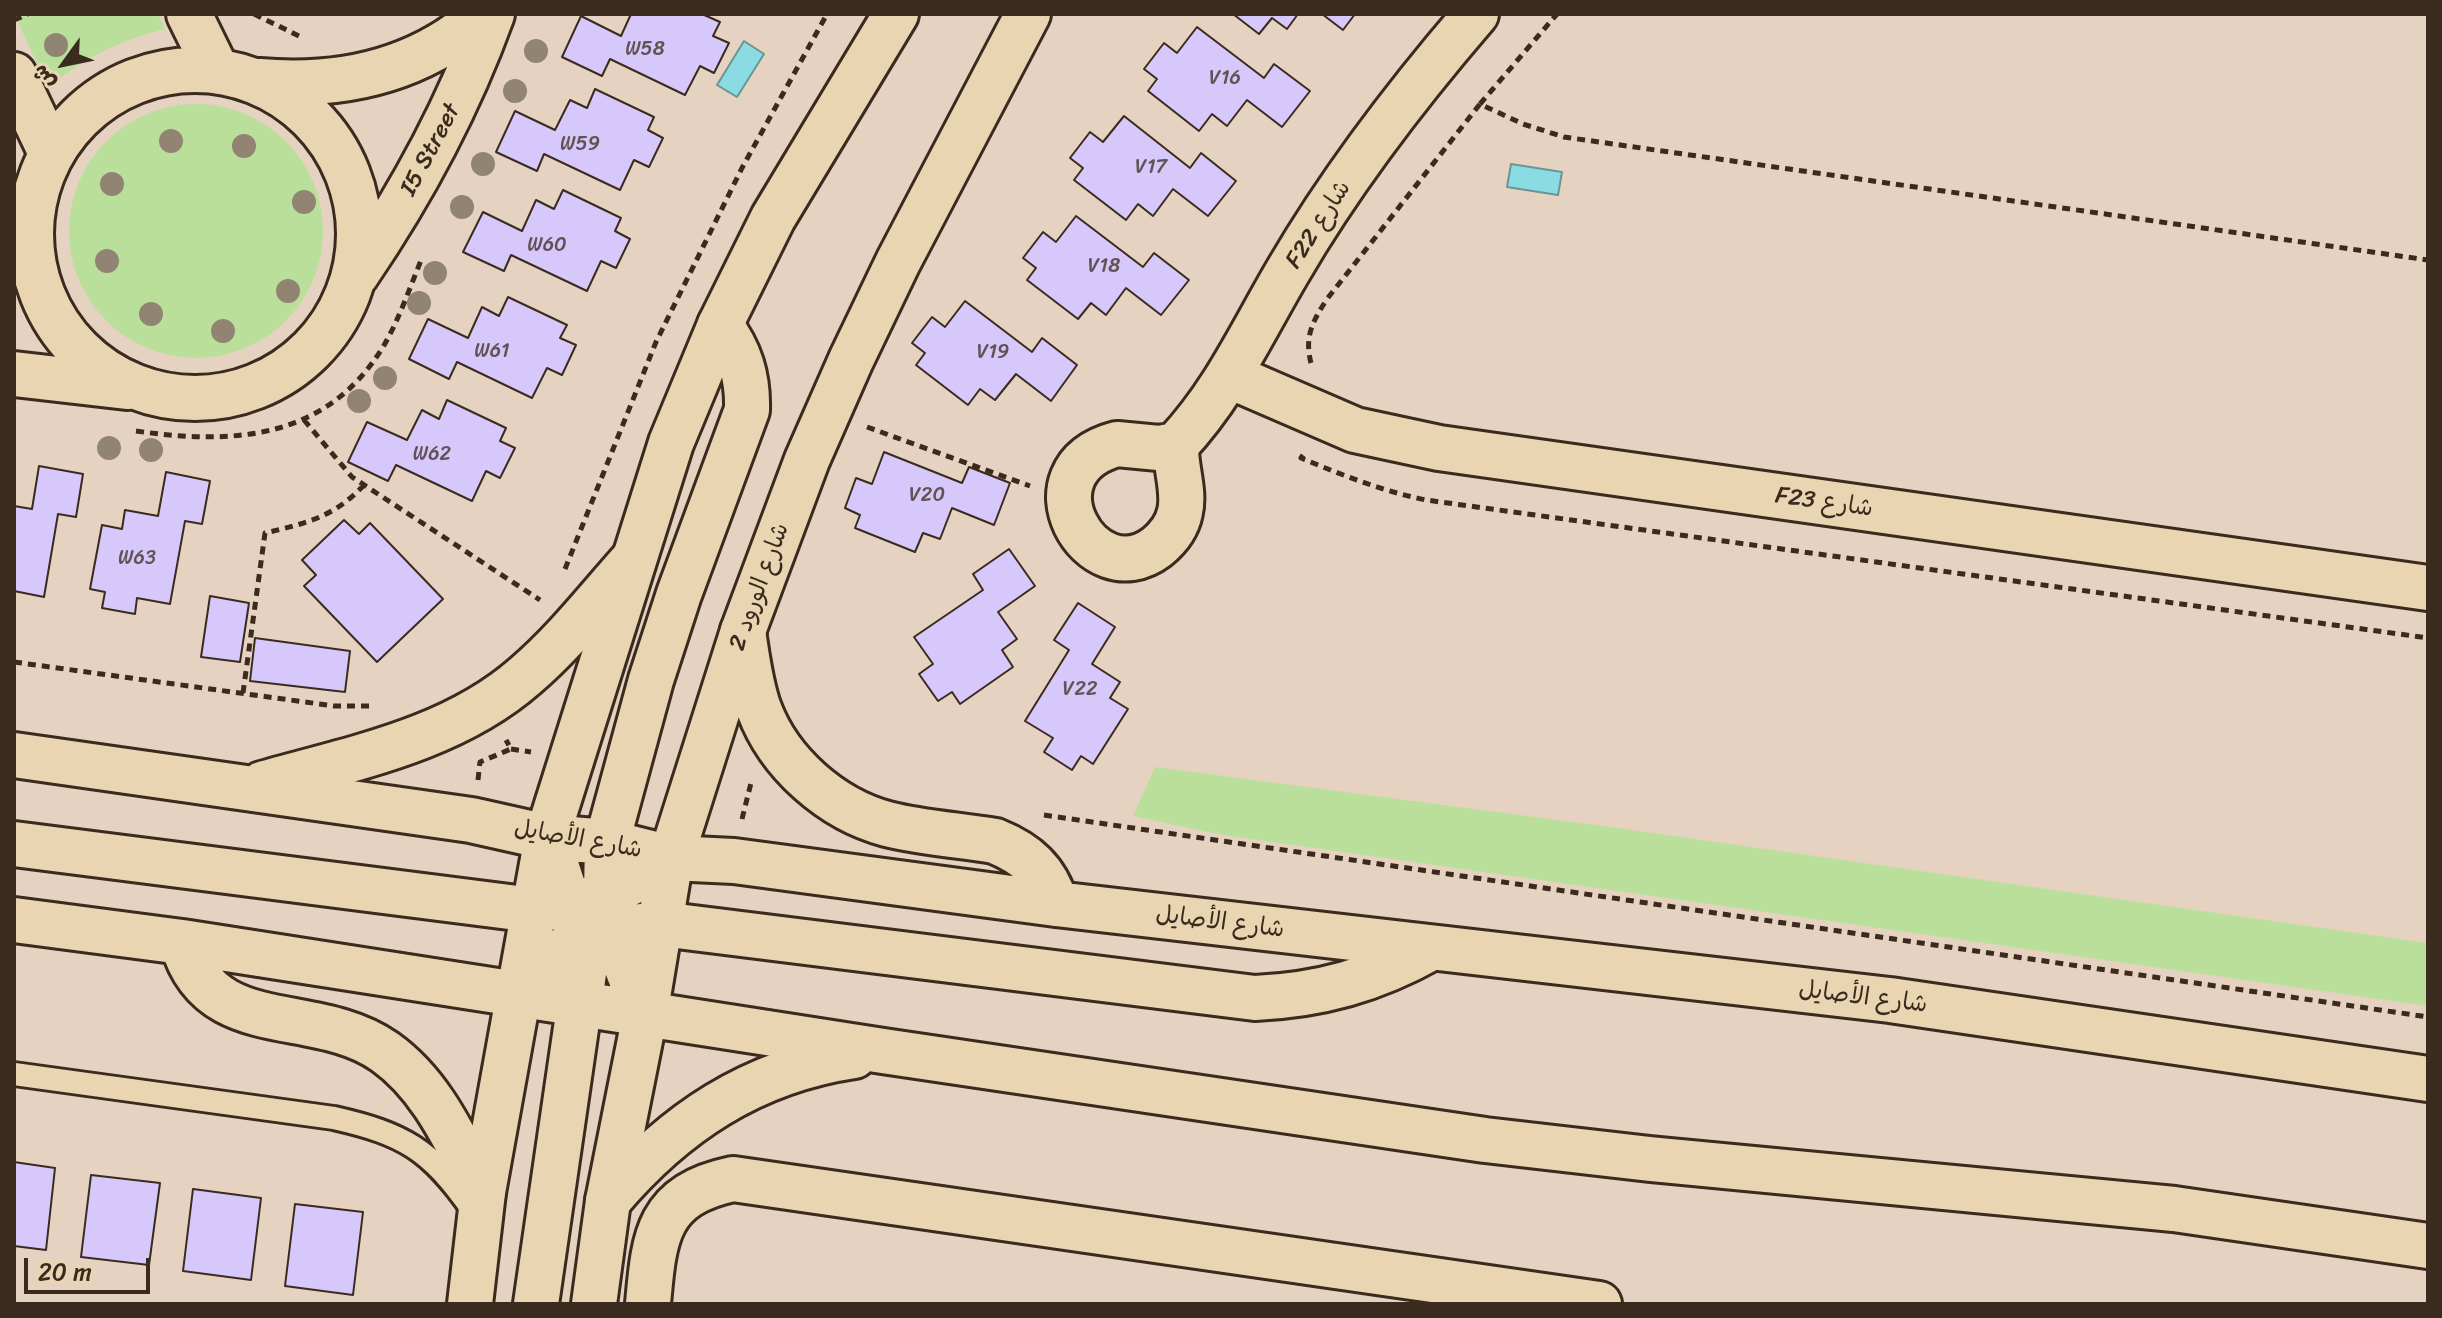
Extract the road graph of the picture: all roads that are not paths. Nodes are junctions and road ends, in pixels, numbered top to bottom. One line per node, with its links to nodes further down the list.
1 (189, 14): 7 (main road)
2 (483, 14): 9 (main road)
3 (492, 14): 12 (main road, I5 Street)
4 (896, 14): 13 (main road)
5 (1028, 14): 20 (main road, شارع الورود 2)
6 (1476, 14): 15 (main road, F22 شارع)
7 (216, 69): 9 (main road); 10 (main road)
8 (14, 75): 10 (main road)
9 (259, 81): 12 (main road)
10 (51, 153): 11 (main road)
11 (23, 230): 16 (main road)
12 (354, 277): 16 (main road)
13 (720, 325): 18 (main road); 24 (main road)
14 (14, 374): 16 (main road)
15 (1230, 376): 17 (main road, F22 شارع); 19 (main road, F23 شارع)
16 (138, 388)
17 (1176, 445): 17 (main road)
18 (633, 560): 22 (main road); 23 (main road)
19 (2428, 588)
20 (743, 631): 26 (main road, شارع الورود 2); 27 (main road)
21 (14, 755): 22 (main road, شارع الأصايل)
22 (244, 789): 23 (main road, شارع الأصايل)
23 (547, 837): 24 (main road, شارع الأصايل); 28 (main road)
24 (607, 842): 26 (main road, شارع الأصايل); 28 (main road)
25 (14, 844): 28 (main road)
26 (671, 858): 27 (main road, شارع الأصايل); 28 (main road); 30 (main road, شارع الورود 2)
27 (1056, 904): 32 (main road, شارع الأصايل)
28 (580, 916): 30 (main road); 33 (main road); 34 (main road); 35 (main road)
29 (14, 920): 31 (main road)
30 (661, 924): 32 (main road); 35 (main road, شارع الورود 2)
31 (182, 942): 33 (main road); 40 (main road)
32 (1431, 948): 38 (main road, شارع الأصايل)
33 (518, 992): 34 (main road); 40 (main road)
34 (580, 1003): 35 (main road); 43 (main road)
35 (645, 1015): 36 (main road); 39 (main road, شارع الورود 2)
36 (883, 1051): 39 (main road); 41 (main road)
37 (14, 1074): 40 (lane)
38 (2428, 1079)
39 (608, 1201): 44 (main road, شارع الورود 2)
40 (481, 1206): 42 (main road)
41 (2428, 1246)
42 (470, 1304)
43 (536, 1304)
44 (594, 1304)
45 (648, 1304): 46 (main road)
46 (1599, 1304)

